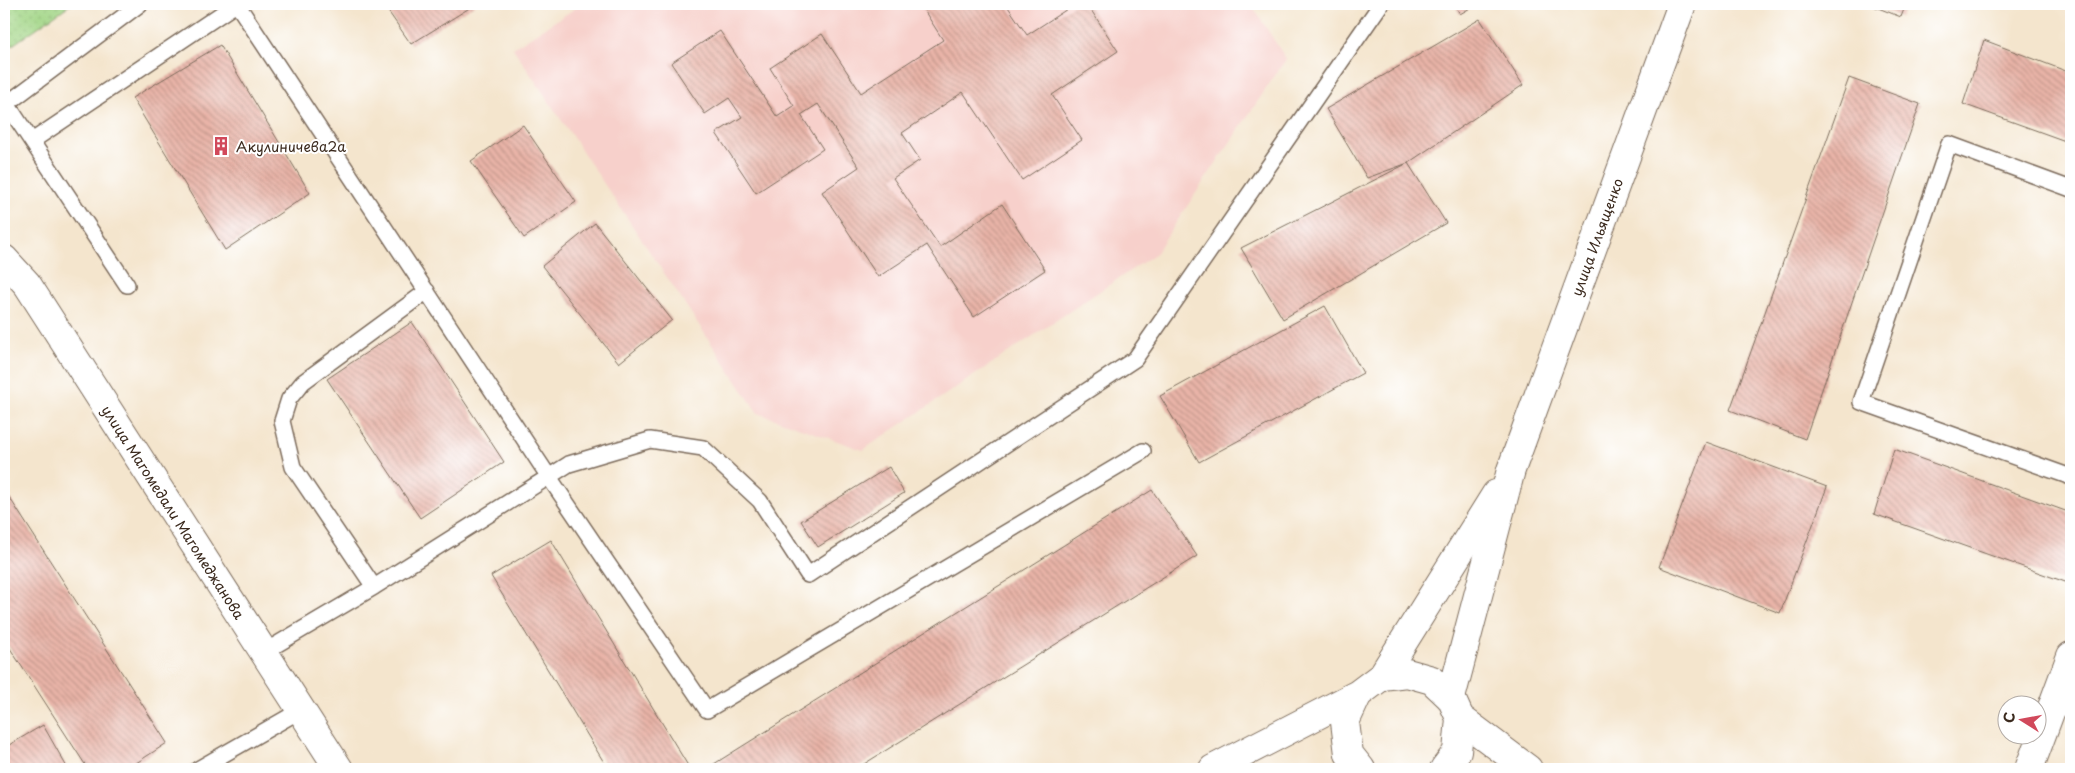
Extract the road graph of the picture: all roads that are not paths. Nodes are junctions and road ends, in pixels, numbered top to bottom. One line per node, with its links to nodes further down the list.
1 (140, 4): 5 (lane)
2 (236, 4): 6 (lane); 10 (lane)
3 (1381, 4): 13 (lane)
4 (1682, 4): 12 (main road, улица Ильященко)
5 (5, 105): 6 (lane)
6 (32, 142): 9 (lane)
7 (2071, 189): 14 (lane)
8 (4, 259): 16 (main road, улица Магомедали Магомеджанова)
9 (128, 285)
10 (427, 291): 13 (lane); 15 (lane)
11 (1143, 451): 13 (lane)
12 (1511, 470): 18 (main road); 20 (main road)
13 (549, 477): 15 (lane)
14 (2071, 477)
15 (374, 587): 16 (lane)
16 (264, 652): 21 (main road, улица Магомедали Магомеджанова)
17 (2071, 656): 28 (main road)
18 (1382, 676): 19 (main road); 20 (main road)
19 (1358, 694): 24 (main road); 25 (main road)
20 (1455, 708): 26 (main road); 27 (main road)
21 (301, 710): 22 (lane); 23 (main road, улица Магомедали Магомеджанова)
22 (198, 769)
23 (339, 769)
24 (1213, 769)
25 (1361, 769)
26 (1444, 769)
27 (1528, 769)
28 (2029, 769)

